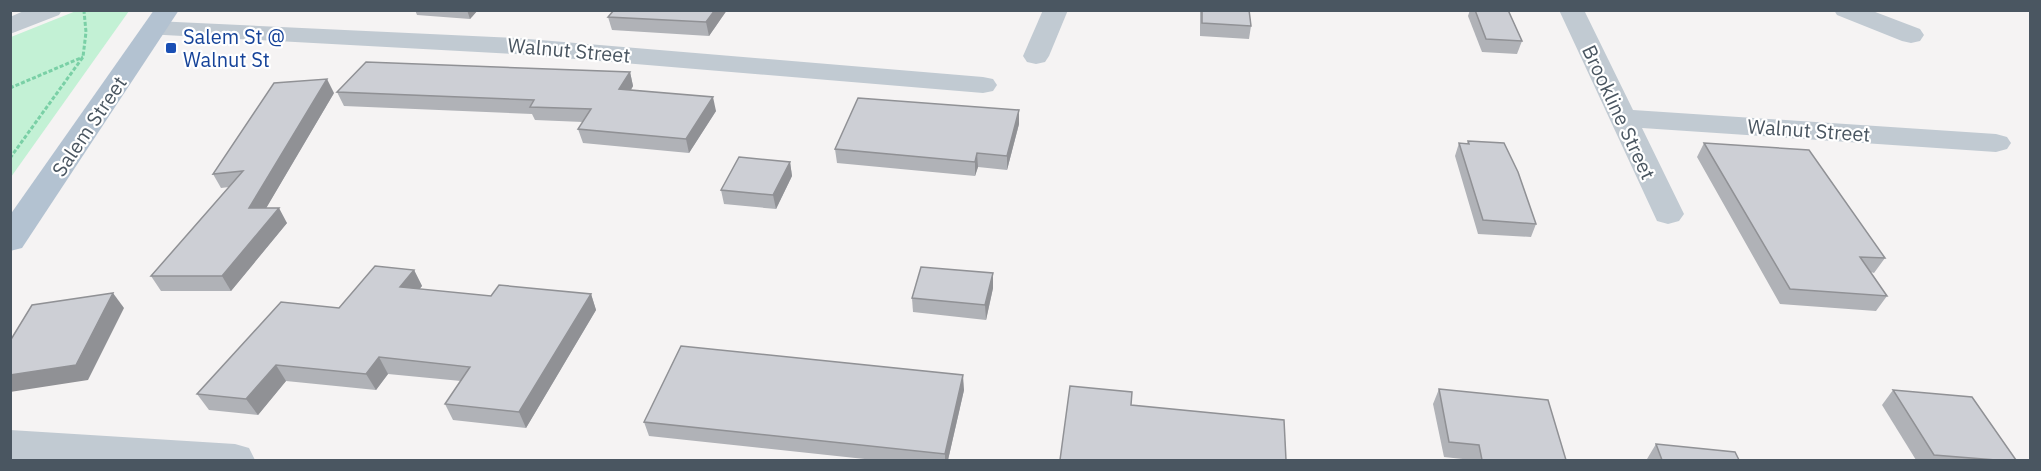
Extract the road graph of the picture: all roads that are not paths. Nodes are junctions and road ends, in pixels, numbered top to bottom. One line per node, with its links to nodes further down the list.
1 (50, 10): 6 (street)
2 (1056, 10): 8 (street)
3 (1571, 10): 10 (street, Brookline Street)
4 (1846, 10): 7 (street)
5 (161, 20): 9 (street, Walnut Street); 13 (main road, Salem Street)
6 (10, 26)
7 (1911, 36)
8 (1036, 56)
9 (983, 85)
10 (1622, 118): 11 (street, Walnut Street); 12 (street, Brookline Street)
11 (1996, 143)
12 (1668, 214)
13 (10, 240)
14 (10, 446): 15 (street)
15 (236, 460)

